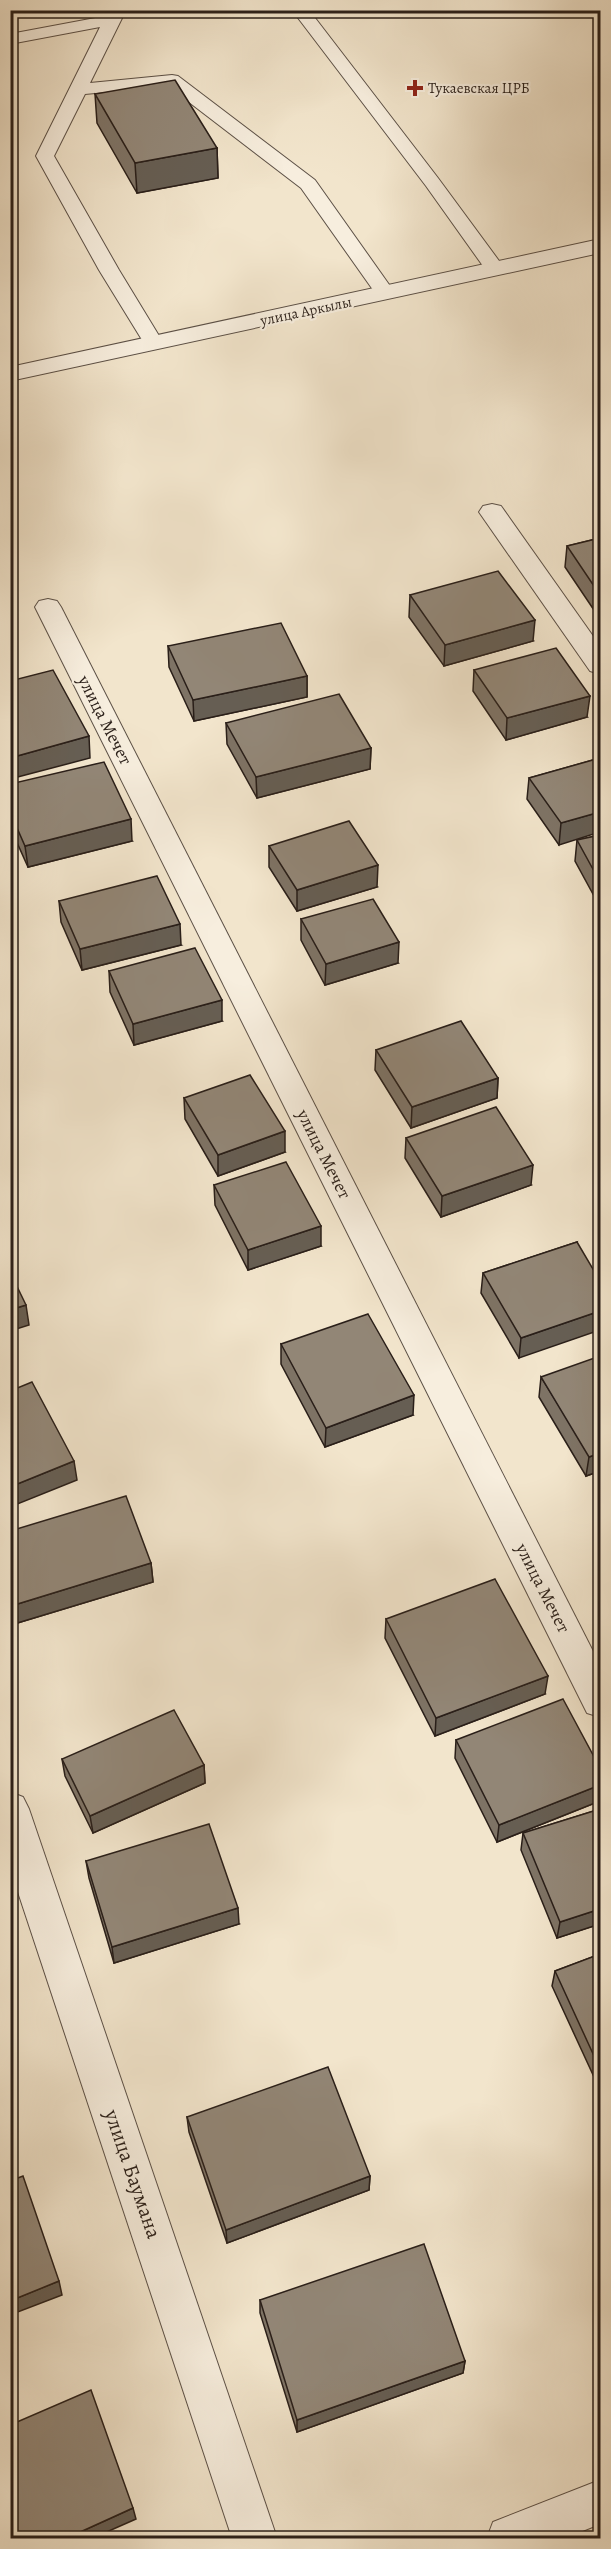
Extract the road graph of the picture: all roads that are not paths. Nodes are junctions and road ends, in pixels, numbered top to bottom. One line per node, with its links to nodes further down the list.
1 (300, 10): 6 (lane)
2 (115, 15): 3 (lane); 4 (lane)
3 (10, 39)
4 (78, 89): 7 (lane); 8 (lane)
5 (600, 246): 6 (street, улица Аркылы)
6 (495, 269): 7 (street, улица Аркылы)
7 (385, 293): 8 (street, улица Аркылы)
8 (154, 344): 9 (street, улица Аркылы)
9 (10, 374)
10 (492, 512): 12 (street)
11 (48, 607): 13 (street, улица Мечет)
12 (600, 665)
13 (600, 1701)
14 (10, 1809): 16 (street, улица Баумана)
15 (600, 2502): 17 (street)
16 (255, 2538)
17 (509, 2538)

